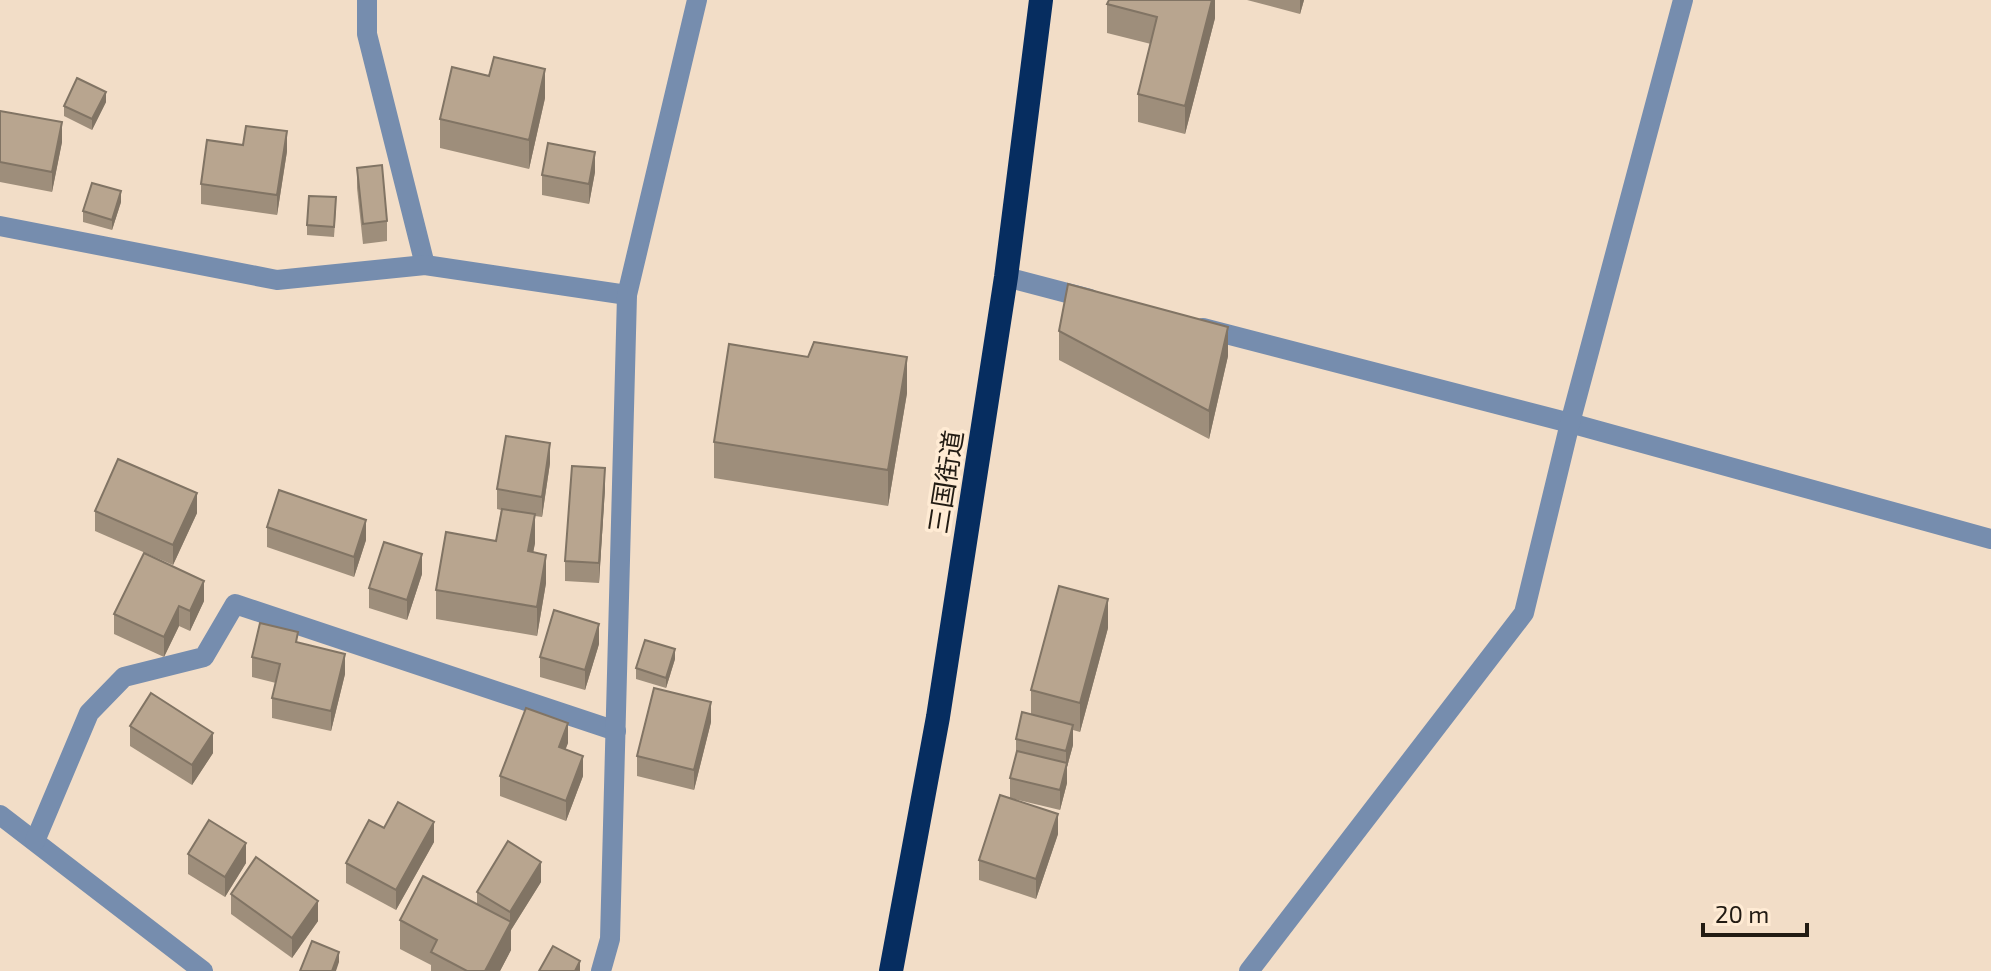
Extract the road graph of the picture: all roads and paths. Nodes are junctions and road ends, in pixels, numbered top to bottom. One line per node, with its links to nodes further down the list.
1 (367, 0): 6 (street)
2 (697, 0): 8 (street)
3 (1041, 0): 7 (highway, 三国街道)
4 (1683, 0): 11 (street)
5 (0, 226): 6 (street)
6 (425, 265): 8 (street)
7 (1006, 277): 9 (street); 18 (highway, 三国街道)
8 (627, 295): 13 (street)
9 (1110, 304)
10 (1182, 322): 11 (street)
11 (1570, 423): 12 (street); 19 (street)
12 (1991, 539)
13 (616, 731): 15 (street); 17 (street)
14 (0, 815): 15 (street)
15 (35, 841): 16 (street)
16 (203, 971)
17 (601, 971)
18 (891, 971)
19 (1249, 971)

